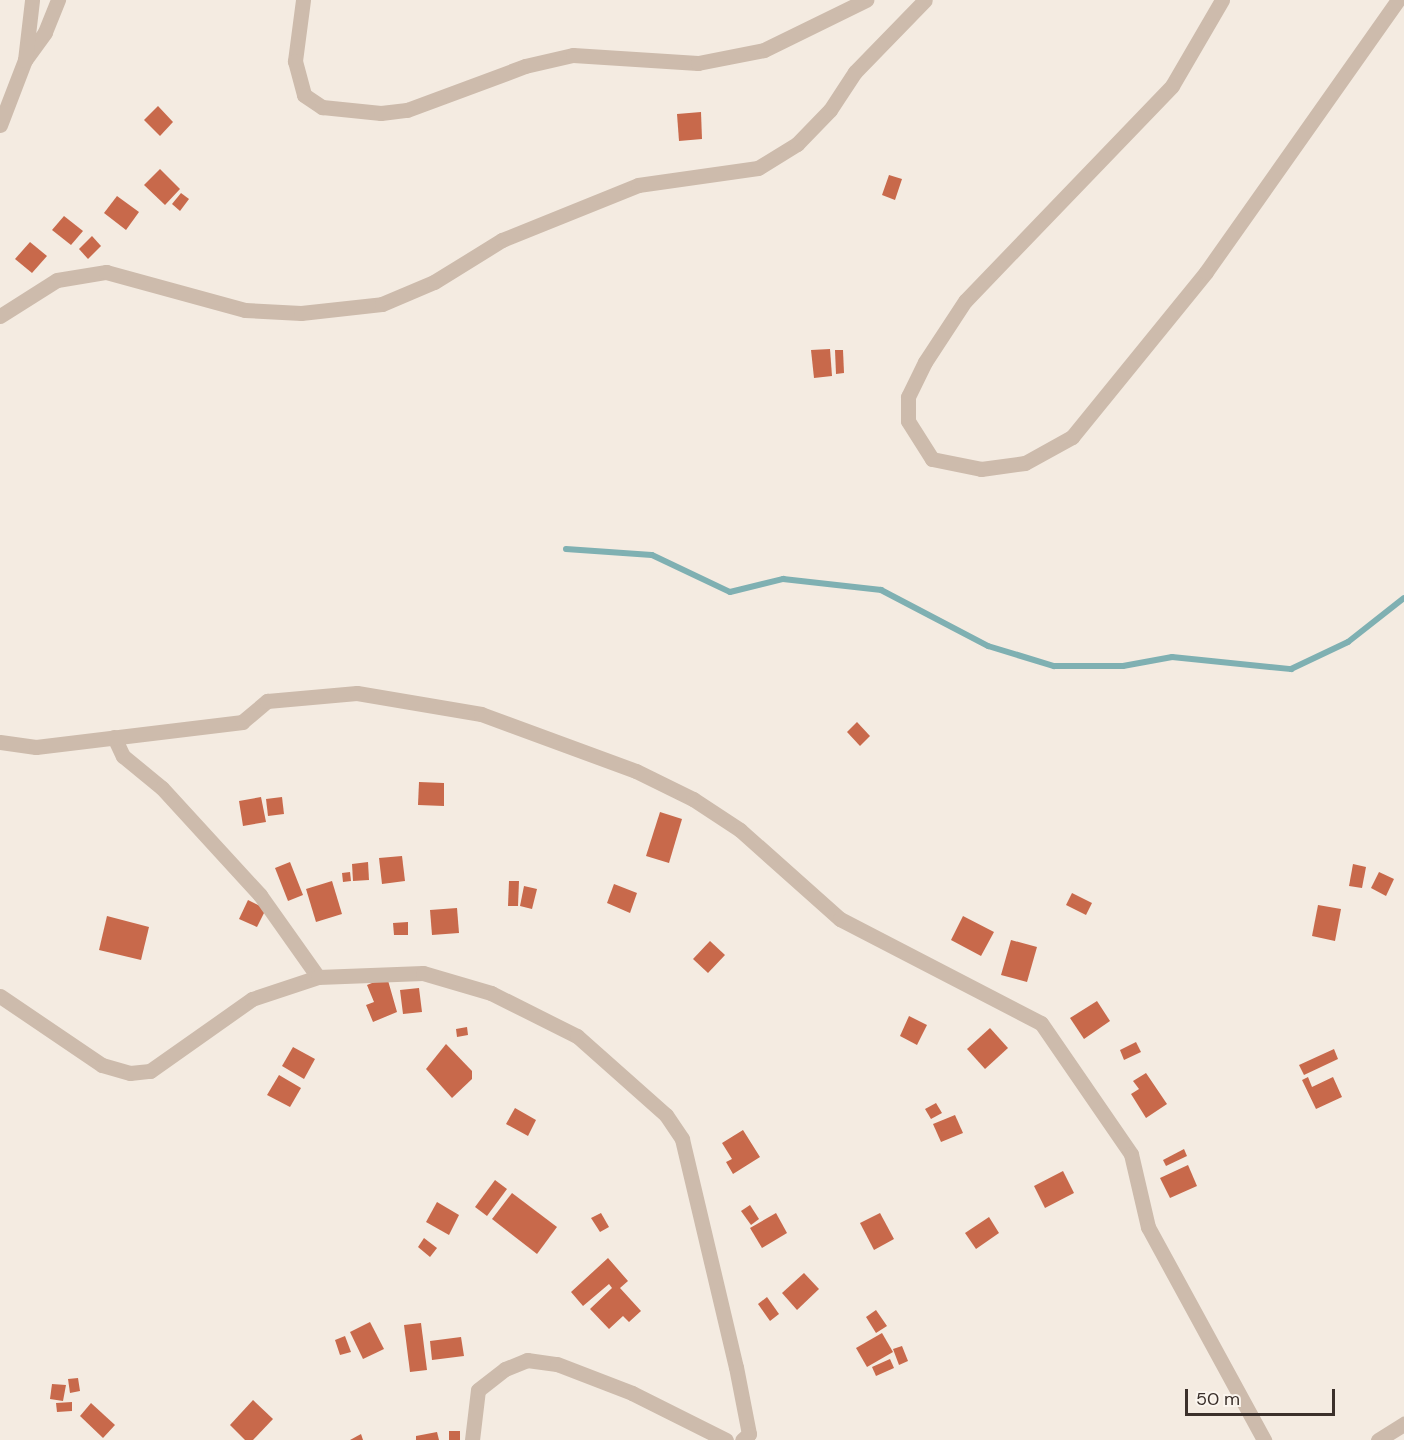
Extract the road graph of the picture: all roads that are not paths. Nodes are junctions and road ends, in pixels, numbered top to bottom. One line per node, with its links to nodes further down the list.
1 (32, 0): 8 (street)
2 (58, 0): 8 (street)
3 (303, 0): 4 (street)
4 (866, 0)
5 (925, 0): 10 (street)
6 (1222, 0): 7 (street)
7 (1398, 0)
8 (25, 60): 9 (street)
9 (0, 125)
10 (0, 316)
11 (114, 737): 12 (street); 13 (street); 19 (street)
12 (0, 742)
13 (318, 977): 14 (street); 18 (street)
14 (0, 996)
15 (1404, 1424): 20 (street)
16 (472, 1440): 17 (street)
17 (726, 1440)
18 (742, 1440)
19 (1264, 1440)
20 (1378, 1440)

